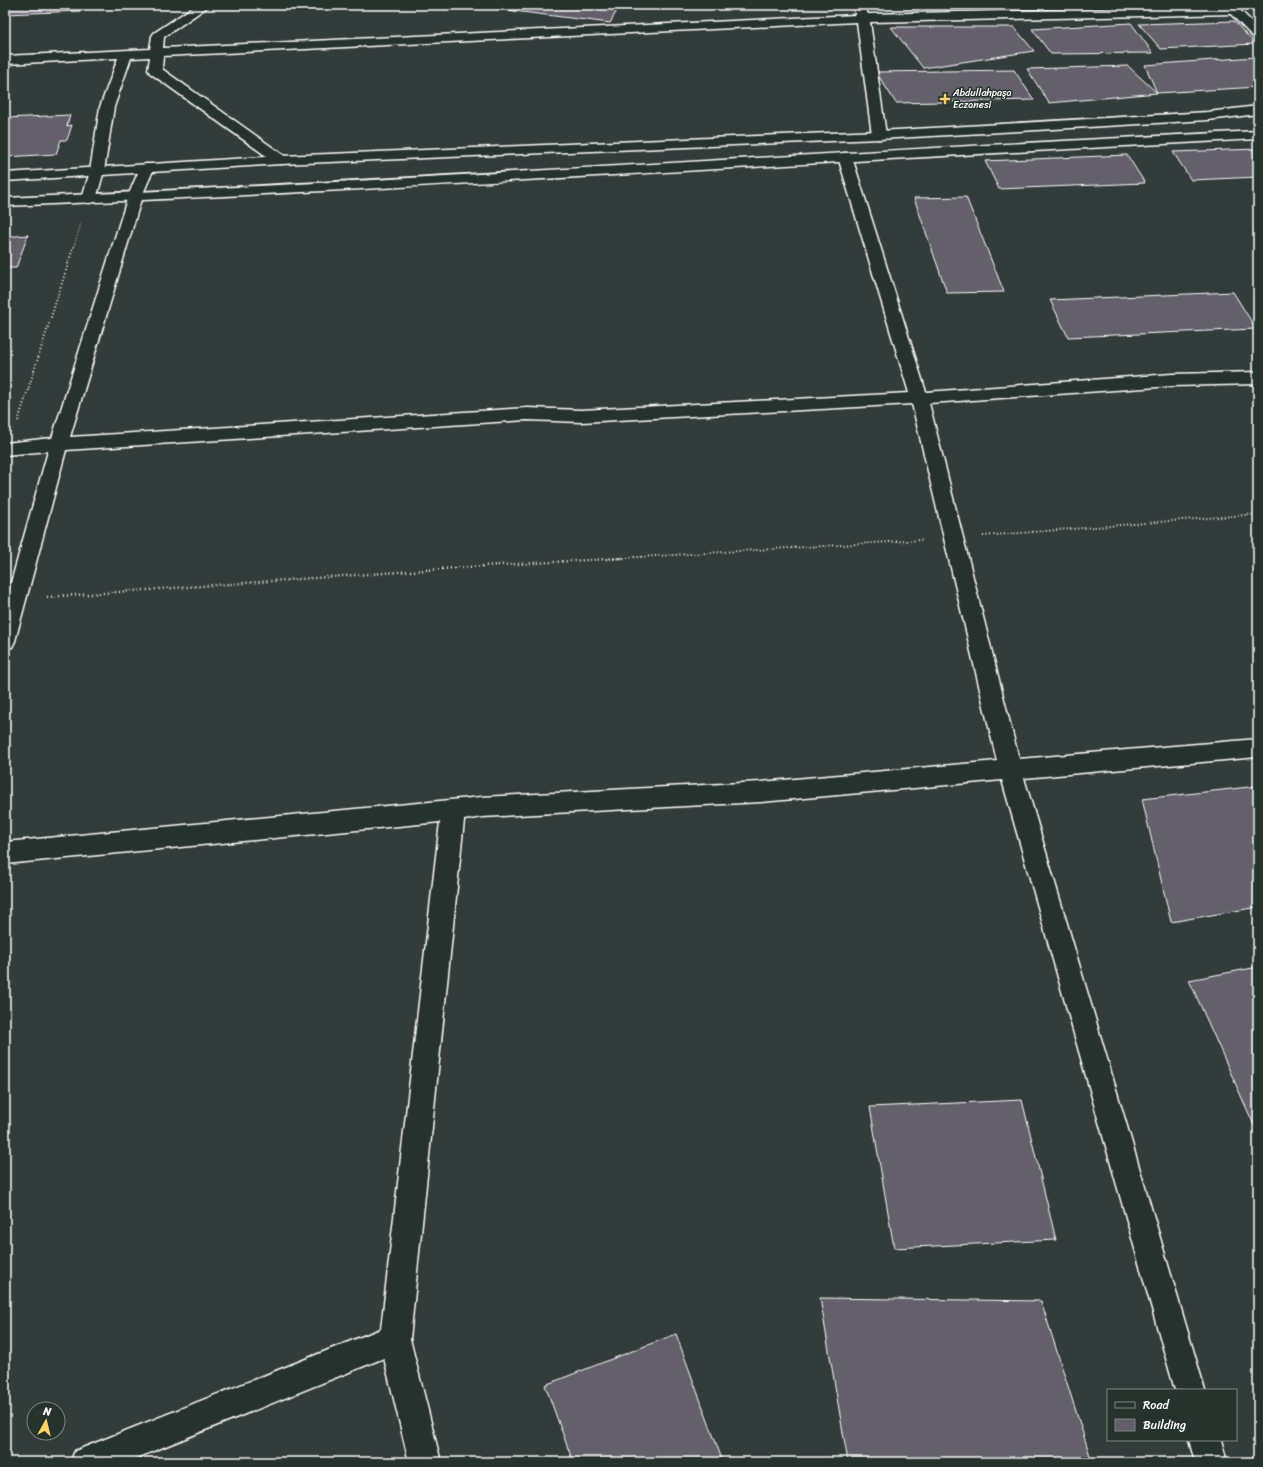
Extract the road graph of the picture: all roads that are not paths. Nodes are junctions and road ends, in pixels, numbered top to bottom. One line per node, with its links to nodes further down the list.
1 (204, 5): 6 (street)
2 (858, 5): 4 (street)
3 (1231, 8): 4 (street); 5 (street)
4 (863, 18): 6 (street); 10 (street)
5 (1258, 35)
6 (158, 52): 7 (street); 13 (street)
7 (126, 53): 8 (street); 15 (street)
8 (5, 60)
9 (1258, 110): 10 (street)
10 (879, 135): 13 (street)
11 (1258, 135): 12 (street)
12 (845, 157): 17 (street); 21 (street)
13 (281, 160): 14 (street)
14 (147, 168): 15 (street); 17 (street)
15 (97, 171): 16 (street); 18 (street)
16 (5, 177)
17 (135, 196): 18 (street); 22 (street)
18 (89, 199): 19 (street)
19 (5, 202)
20 (1258, 378): 21 (street)
21 (919, 398): 22 (street); 26 (street)
22 (59, 444): 23 (street); 24 (street)
23 (7, 449)
24 (5, 641)
25 (1258, 748): 26 (street)
26 (1011, 771): 27 (street); 30 (street)
27 (453, 811): 28 (street); 29 (street)
28 (5, 853)
29 (395, 1339): 32 (street); 33 (street)
30 (1190, 1389)
31 (1205, 1441): 34 (street)
32 (86, 1462)
33 (425, 1462)
34 (1211, 1462)

